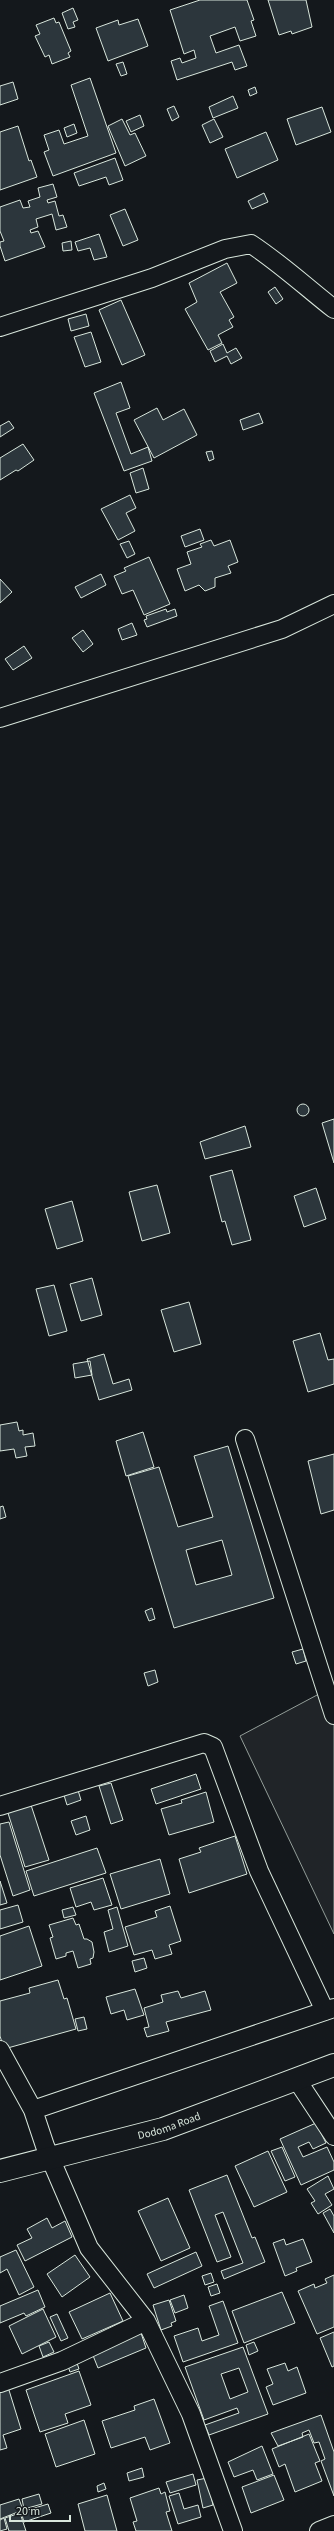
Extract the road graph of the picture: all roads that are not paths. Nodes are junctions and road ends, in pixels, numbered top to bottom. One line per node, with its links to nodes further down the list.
1 (334, 309): 2 (street)
2 (2, 323)
3 (334, 604): 4 (street)
4 (0, 718)
5 (245, 1439): 6 (street)
6 (334, 1715)
7 (0, 1806): 8 (street)
8 (330, 2010): 12 (street)
9 (1, 2056): 12 (street)
10 (334, 2065): 11 (highway, Dodoma Road)
11 (297, 2080): 13 (street); 14 (highway, Dodoma Road)
12 (33, 2110): 14 (street)
13 (334, 2136)
14 (51, 2159): 15 (highway, Dodoma Road); 16 (street)
15 (0, 2171)
16 (146, 2321): 17 (street); 19 (street)
17 (0, 2383)
18 (334, 2525): 20 (street)
19 (233, 2531)
20 (319, 2531)

